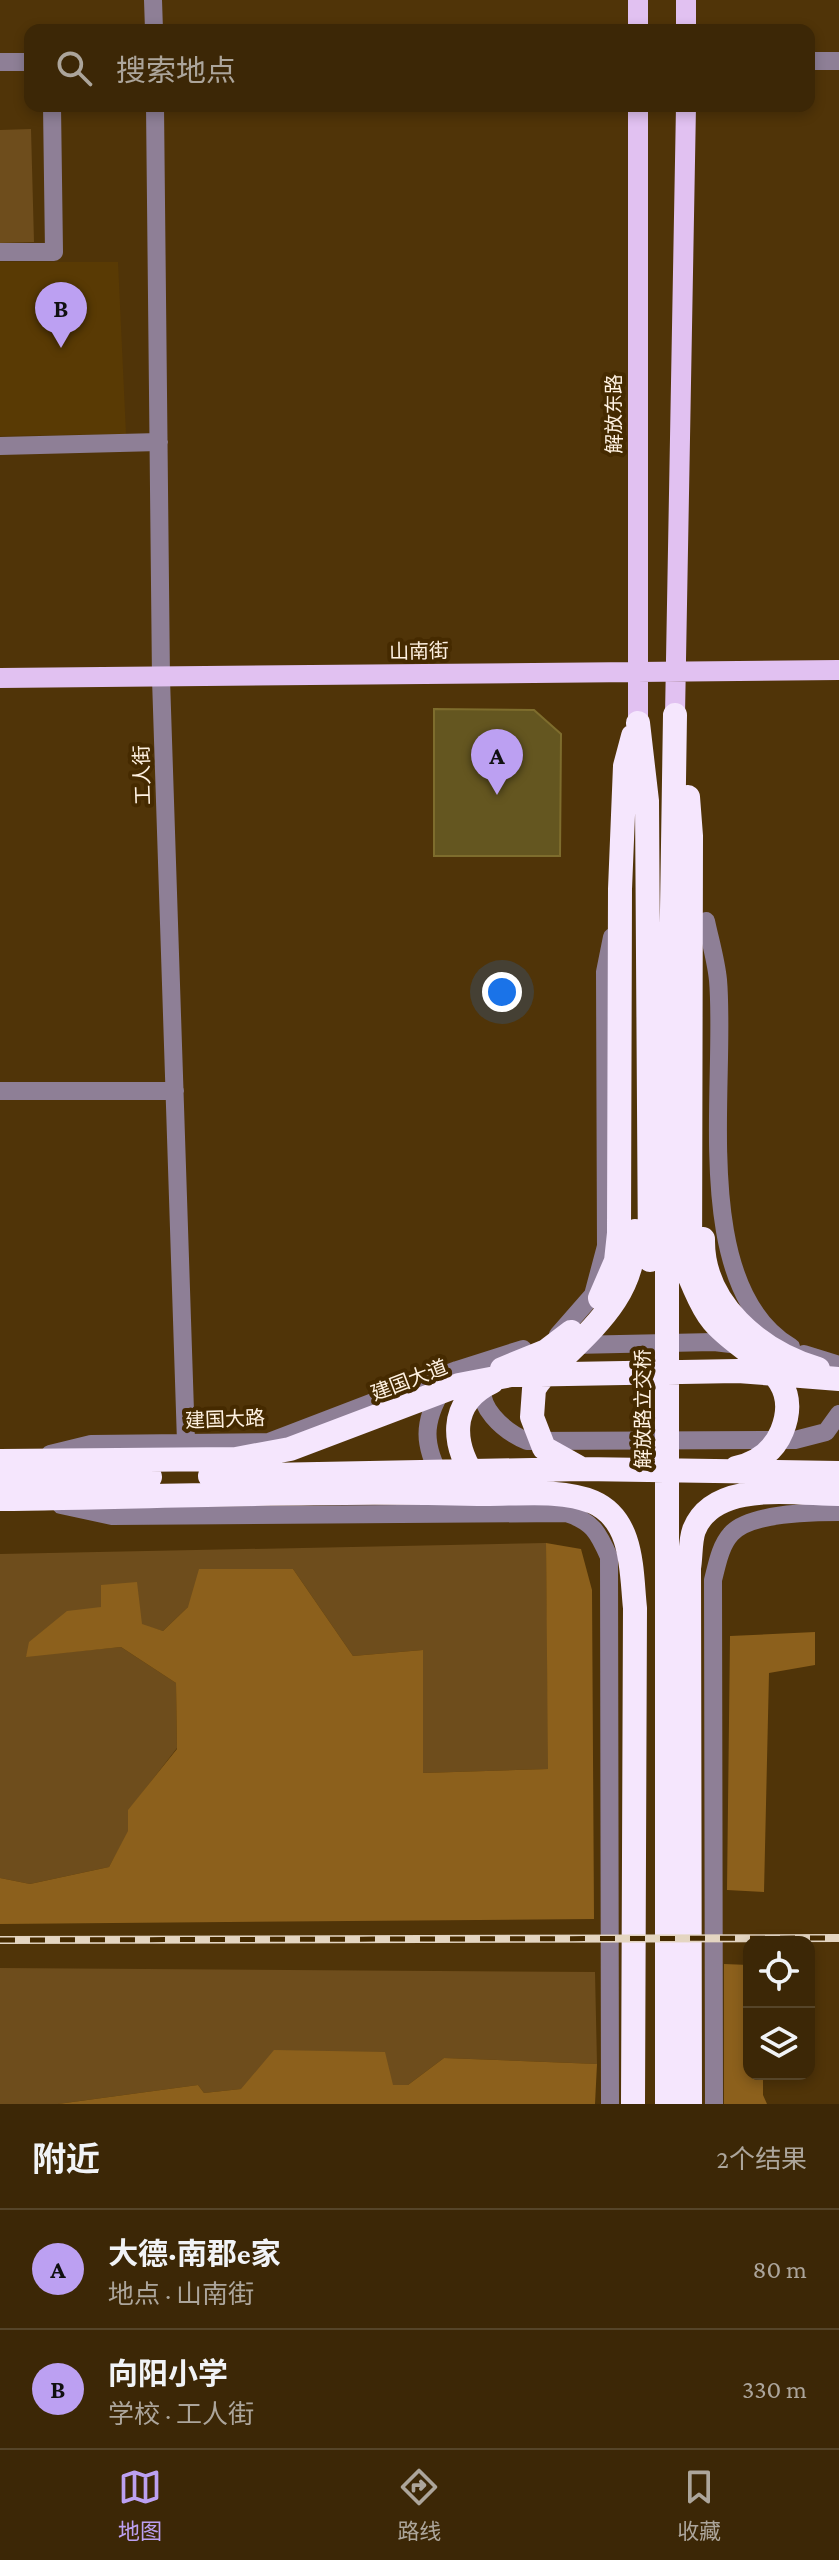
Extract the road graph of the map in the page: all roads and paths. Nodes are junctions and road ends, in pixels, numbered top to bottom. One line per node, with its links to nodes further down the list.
1 (153, 0): 4 (street)
2 (638, 0): 5 (main road)
3 (686, 0): 6 (main road)
4 (154, 24)
5 (638, 24)
6 (686, 24)
7 (815, 61): 8 (street)
8 (839, 61)
9 (0, 62): 10 (street)
10 (24, 62)
11 (52, 112): 15 (street)
12 (155, 112): 16 (street, 工人街)
13 (638, 112): 19 (main road, 解放东路)
14 (686, 112): 20 (main road)
15 (0, 252)
16 (159, 442): 17 (street); 22 (street, 工人街)
17 (0, 446)
18 (839, 670): 20 (main road, 山南街)
19 (638, 671): 20 (main road, 山南街); 22 (main road, 山南街); 24 (main road, 解放东路)
20 (676, 671): 23 (main road)
21 (0, 678): 22 (main road, 山南街)
22 (161, 679): 30 (street, 工人街)
23 (675, 715): 26 (highway); 50 (highway, 解放路立交桥)
24 (638, 723): 25 (highway, 解放路立交桥); 27 (highway)
25 (641, 753): 39 (highway); 49 (highway, 解放路立交桥)
26 (687, 792): 28 (highway); 40 (highway)
27 (620, 899): 31 (street); 34 (highway)
28 (706, 921): 32 (street); 35 (highway)
29 (0, 1091): 30 (street)
30 (175, 1091): 37 (street, 工人街)
31 (536, 1348): 32 (street); 33 (street)
32 (804, 1354): 35 (street); 35 (street)
33 (505, 1366): 34 (highway, 建国大道); 35 (highway, 建国大道); 36 (street); 46 (highway)
34 (458, 1378): 37 (street, 建国大路); 38 (highway, 建国大道); 46 (street)
35 (837, 1380)
36 (839, 1414)
37 (186, 1442): 38 (street, 建国大路)
38 (10, 1461)
39 (582, 1469): 40 (highway); 42 (highway)
40 (723, 1472): 41 (highway)
41 (839, 1473)
42 (0, 1480)
43 (835, 1497): 51 (highway); 52 (street)
44 (0, 1499): 45 (highway)
45 (31, 1499): 46 (highway); 46 (street)
46 (491, 1504): 47 (street); 48 (highway)
47 (610, 2104)
48 (633, 2104)
49 (655, 2104)
50 (667, 2104)
51 (690, 2104)
52 (714, 2104)

